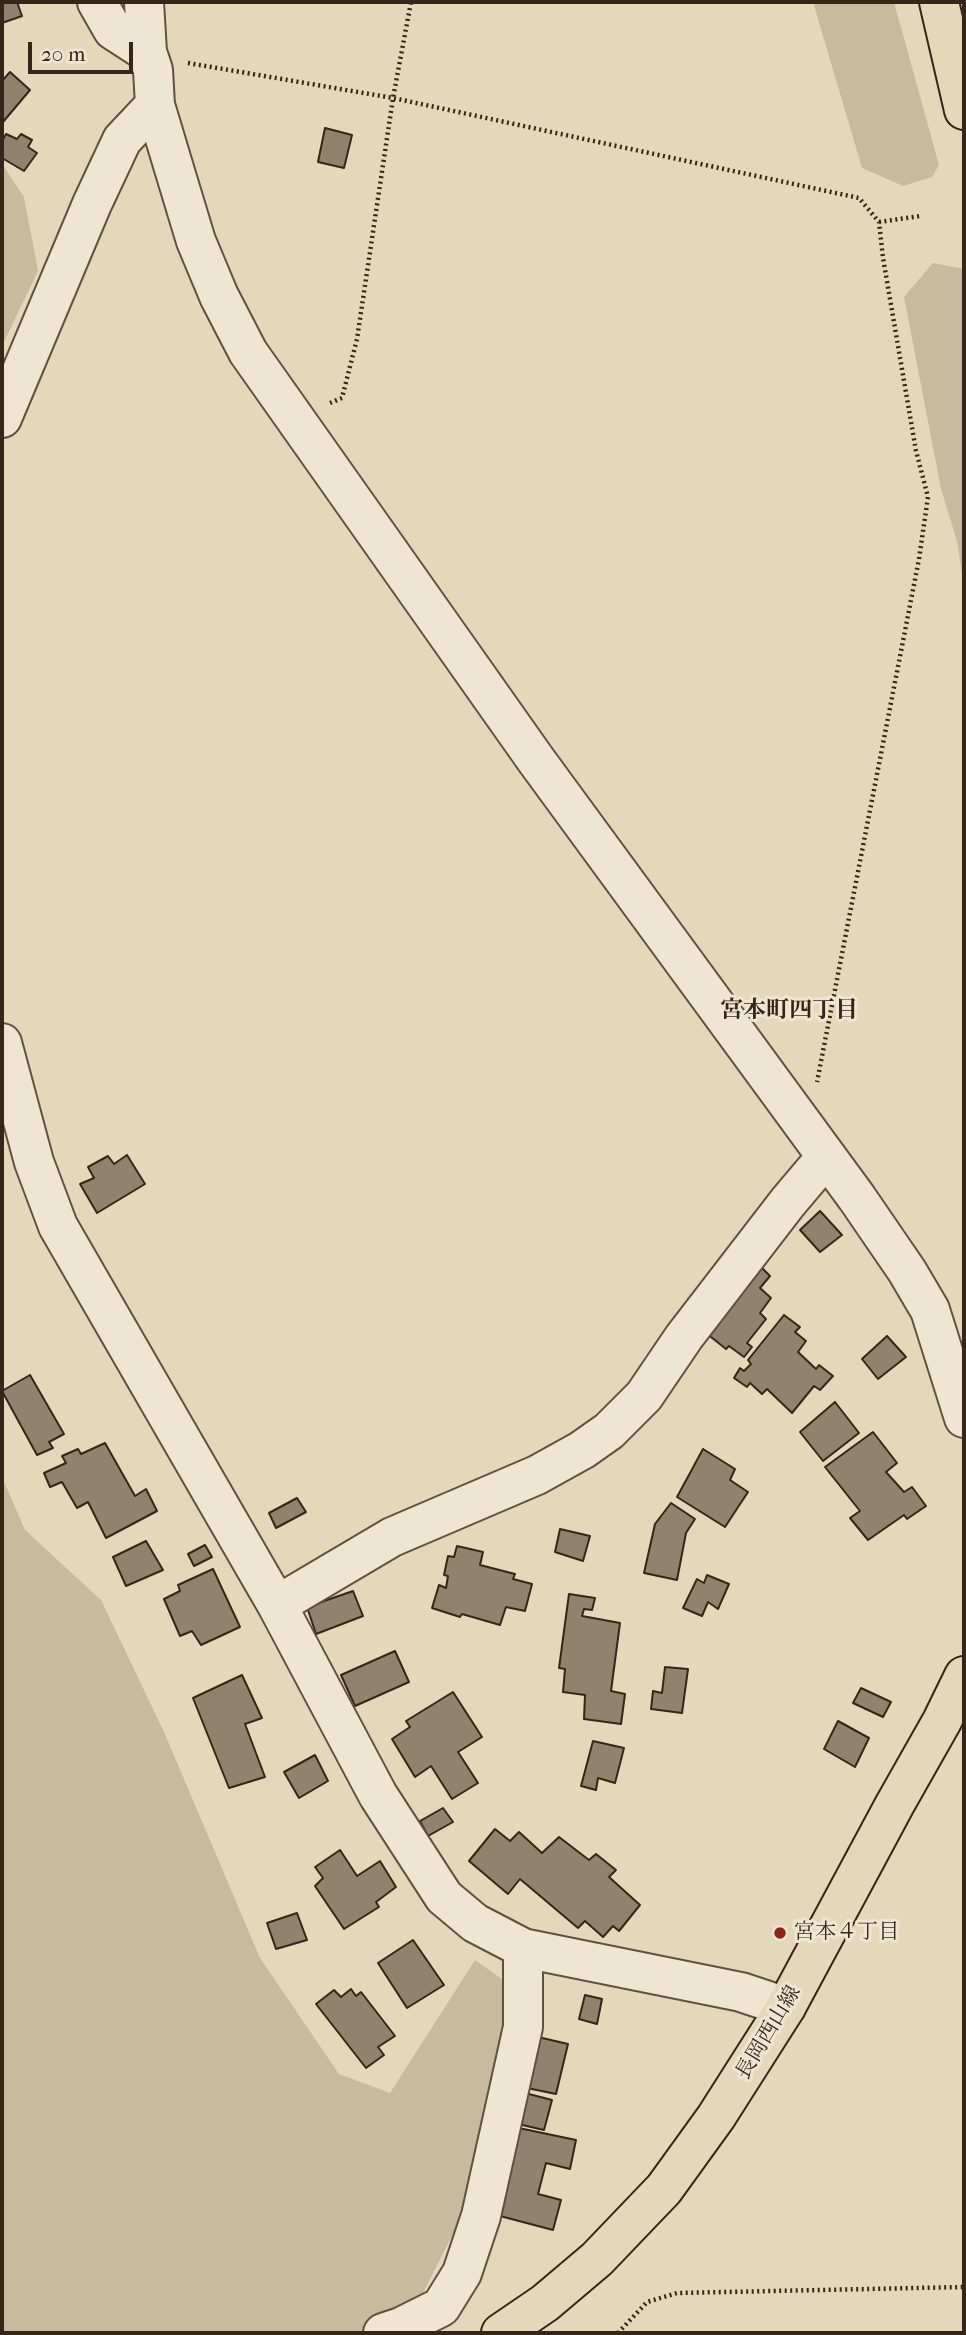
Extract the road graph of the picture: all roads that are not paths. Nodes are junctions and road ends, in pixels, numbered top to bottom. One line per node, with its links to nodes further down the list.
1 (97, 2): 4 (street)
2 (144, 2): 4 (street)
3 (939, 2): 6 (main road)
4 (147, 52): 5 (street)
5 (155, 106): 7 (street); 9 (street)
6 (964, 110)
7 (2, 418)
8 (2, 1043): 11 (street)
9 (816, 1143): 10 (street); 11 (street)
10 (964, 1418)
11 (277, 1605): 13 (street)
12 (964, 1676): 14 (main road, 長岡西山線)
13 (523, 1948): 14 (street); 15 (street)
14 (786, 2007): 16 (main road, 長岡西山線)
15 (383, 2333)
16 (500, 2333)

